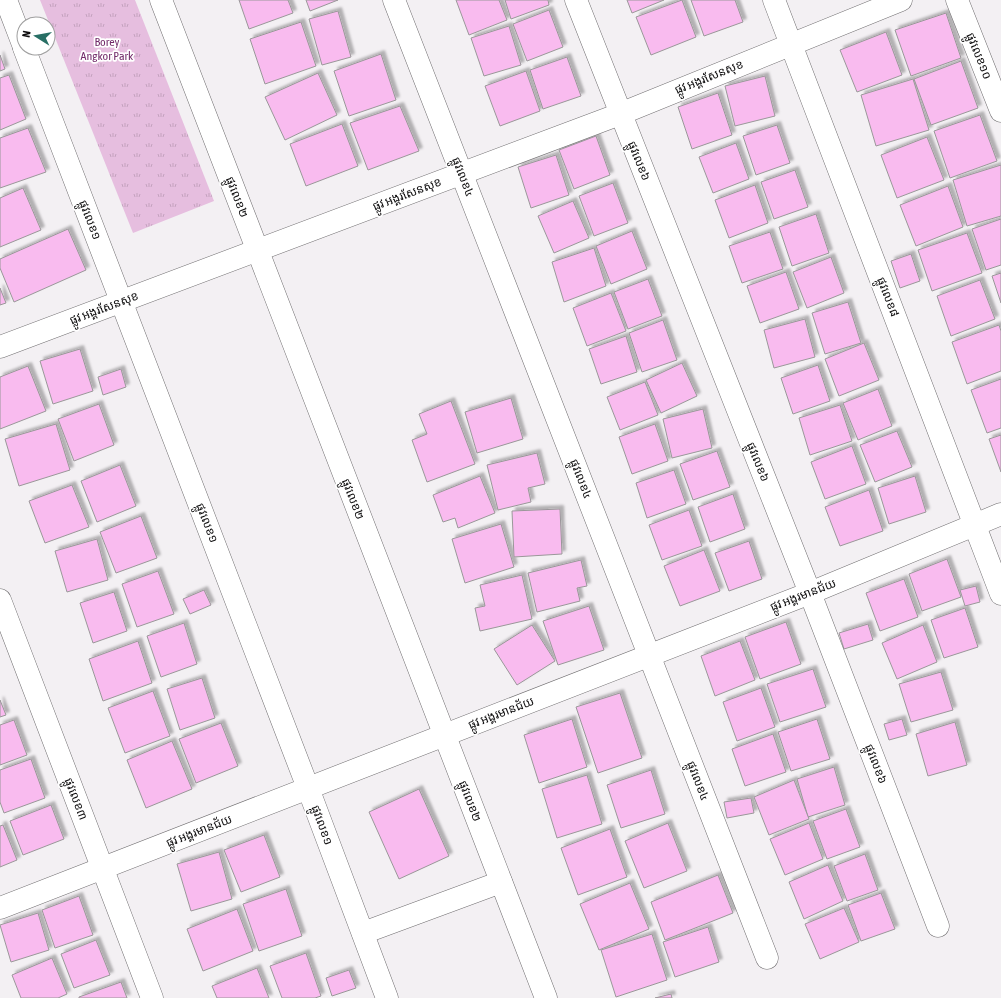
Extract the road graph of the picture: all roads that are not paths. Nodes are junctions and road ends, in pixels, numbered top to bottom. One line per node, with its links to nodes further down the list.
1 (6, 0): 8 (street, ផ្លូវលេខ១)
2 (161, 0): 14 (street, ផ្លូវលេខ២)
3 (394, 0): 13 (street, ផ្លូវលេខ៤)
4 (576, 0): 12 (street, ផ្លូវលេខ៦)
5 (774, 0): 9 (street, ផ្លូវលេខ៨)
6 (901, 0): 9 (street, ផ្លូវ អង្គរសែនសុខ)
7 (957, 0): 11 (street, ផ្លូវលេខ១០)
8 (16, 27)
9 (791, 44): 12 (street, ផ្លូវ អង្គរសែនសុខ); 18 (street, ផ្លូវលេខ៨)
10 (27, 56): 15 (street, ផ្លូវលេខ១)
11 (1001, 111)
12 (620, 114): 13 (street, ផ្លូវ អង្គរសែនសុខ); 19 (street, ផ្លូវលេខ៦)
13 (462, 173): 14 (street, ផ្លូវ អង្គរសែនសុខ); 22 (street, ផ្លូវលេខ៤)
14 (258, 250): 15 (street, ផ្លូវ អង្គរសែនសុខ); 23 (street, ផ្លូវលេខ២)
15 (122, 301): 16 (street, ផ្លូវ អង្គរសែនសុខ); 24 (street, ផ្លូវលេខ១)
16 (0, 347)
17 (1001, 514): 18 (street, ផ្លូវ អង្គរមានជ័យ)
18 (975, 525): 19 (street, ផ្លូវ អង្គរមានជ័យ); 20 (street, ផ្លូវលេខ៨)
19 (810, 593): 22 (street, ផ្លូវ អង្គរមានជ័យ); 28 (street, ផ្លូវលេខ៦)
20 (1001, 594)
21 (0, 600): 25 (street, ផ្លូវលេខ៣)
22 (649, 655): 23 (street, ផ្លូវ អង្គរមានជ័យ); 30 (street, ផ្លូវលេខ៤)
23 (444, 735): 24 (street, ផ្លូវ អង្គរមានជ័យ); 26 (street, ផ្លូវលេខ២)
24 (308, 788): 25 (street, ផ្លូវ អង្គរមានជ័យ); 29 (street, ផ្លូវលេខ១)
25 (102, 868): 27 (street, ផ្លូវ អង្គរមានជ័យ); 31 (street, ផ្លូវលេខ៣)
26 (501, 882): 29 (street); 33 (street, ផ្លូវលេខ២)
27 (0, 908)
28 (938, 926)
29 (362, 933): 32 (street, ផ្លូវលេខ១)
30 (767, 958)
31 (152, 998)
32 (387, 998)
33 (546, 998)

